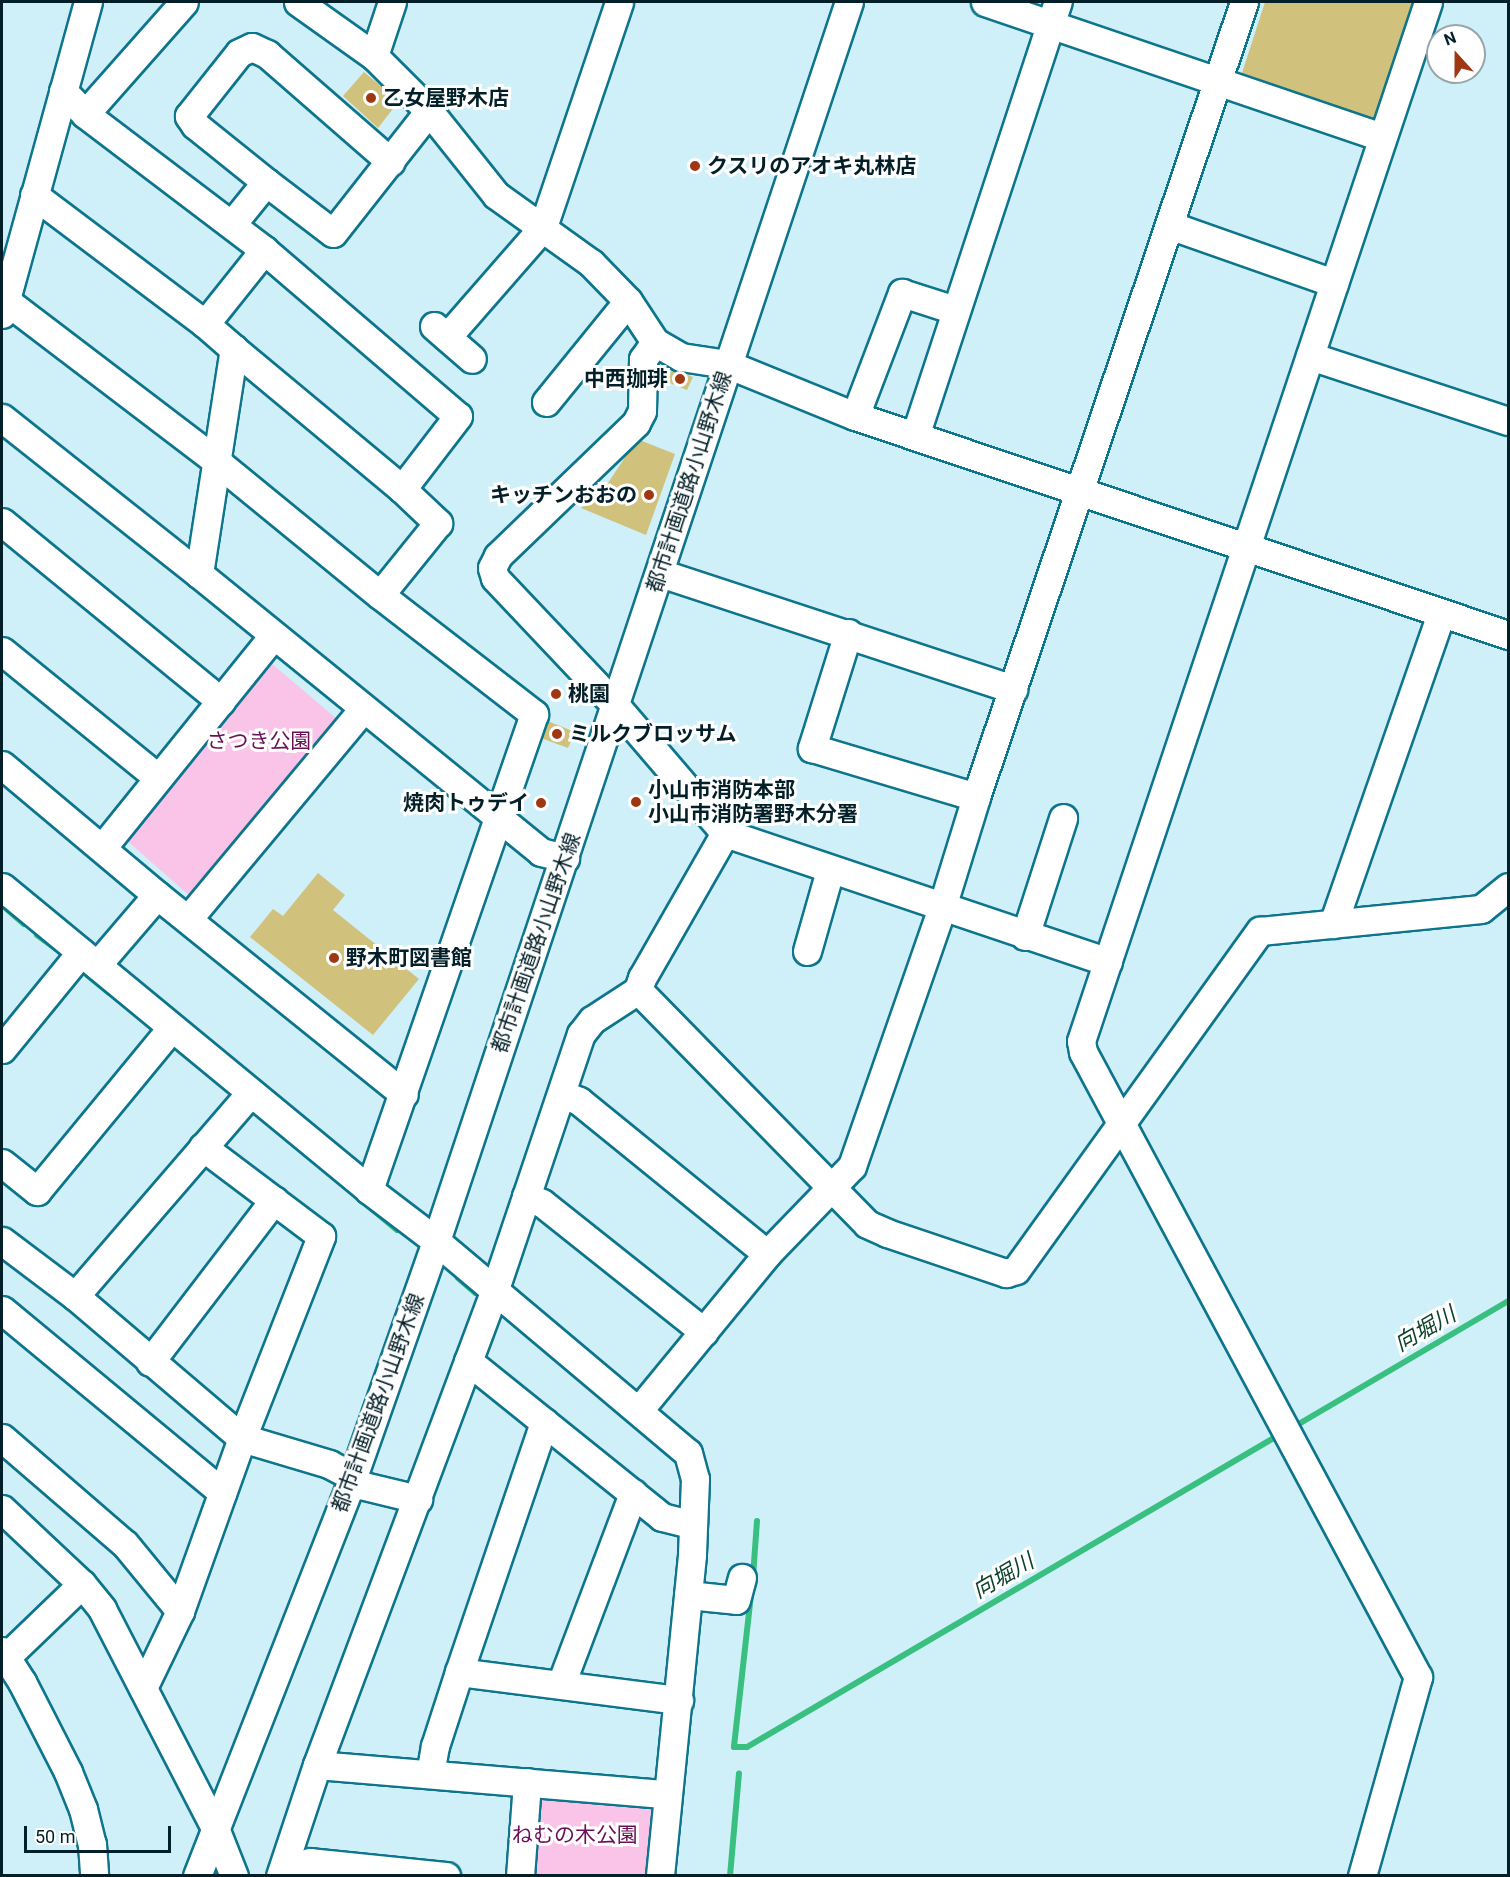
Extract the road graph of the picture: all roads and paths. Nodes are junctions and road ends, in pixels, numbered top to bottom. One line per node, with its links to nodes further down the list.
1 (88, 2): 13 (street)
2 (184, 2): 15 (street)
3 (298, 2): 11 (street)
4 (392, 2): 11 (street)
5 (619, 2): 22 (street)
6 (849, 2): 33 (street, 都市計画道路小山野木線)
7 (986, 2): 10 (street)
8 (1244, 2): 12 (street)
9 (1428, 2): 16 (street)
10 (1054, 13): 12 (street); 27 (street)
11 (374, 56): 14 (street)
12 (1217, 81): 16 (street); 21 (street)
13 (63, 91): 15 (street); 19 (street)
14 (429, 111): 17 (street); 22 (street)
15 (85, 114): 20 (street)
16 (1382, 137): 24 (street)
17 (391, 162): 18 (street); 18 (street)
18 (266, 182): 20 (street)
19 (34, 195): 26 (street); 28 (street)
20 (232, 224): 23 (street)
21 (1169, 225): 24 (street); 41 (street)
22 (543, 227): 25 (street); 32 (street)
23 (264, 250): 28 (street); 40 (street)
24 (1334, 283): 31 (street)
25 (628, 301): 29 (street); 34 (street)
26 (3, 307): 39 (street)
27 (955, 310): 35 (street); 38 (street)
28 (205, 324): 30 (street)
29 (655, 342): 33 (street); 54 (street)
30 (234, 349): 39 (street); 40 (street)
31 (1310, 356): 37 (street); 43 (street)
32 (472, 359)
33 (727, 364): 35 (street); 44 (street, 都市計画道路小山野木線)
34 (546, 402)
35 (855, 416): 38 (street)
36 (2, 418): 45 (street)
37 (1509, 421)
38 (915, 436): 41 (street)
39 (216, 461): 45 (street); 46 (street)
40 (402, 489): 46 (street)
41 (1080, 491): 43 (street); 52 (street)
42 (2, 522): 53 (street)
43 (1246, 546): 47 (street); 74 (street)
44 (660, 573): 48 (street); 54 (street, 都市計画道路小山野木線)
45 (199, 574): 50 (street)
46 (380, 595): 59 (street)
47 (1441, 613): 49 (street); 70 (street)
48 (848, 633): 52 (street); 58 (street)
49 (1509, 635)
50 (273, 636): 53 (street); 55 (street)
51 (2, 651): 57 (street)
52 (1012, 688): 58 (street)
53 (221, 701): 57 (street)
54 (616, 705): 61 (street); 63 (street, 都市計画道路小山野木線)
55 (363, 709): 59 (street); 69 (street)
56 (2, 765): 62 (street)
57 (158, 778): 62 (street)
58 (976, 796): 68 (street)
59 (498, 818): 63 (street); 79 (street)
60 (1063, 818): 71 (street)
61 (725, 833): 64 (street); 75 (street)
62 (102, 848): 67 (street)
63 (565, 858): 89 (street, 都市計画道路小山野木線)
64 (830, 870): 68 (street); 72 (street)
65 (2, 887): 73 (street)
66 (1509, 887): 70 (street)
67 (158, 895): 69 (street); 73 (street)
68 (942, 907): 71 (street); 84 (street)
69 (188, 919): 79 (street)
70 (1333, 924): 81 (street)
71 (1025, 936): 74 (street)
72 (807, 951)
73 (89, 959): 76 (street); 77 (street)
74 (1108, 962): 81 (street)
75 (638, 990): 80 (street); 84 (street)
76 (172, 1027): 78 (street); 83 (street)
77 (2, 1049)
78 (251, 1092): 82 (street); 85 (street)
79 (404, 1094): 85 (street)
80 (562, 1094): 86 (street); 90 (street)
81 (1123, 1123): 84 (street); 128 (street)
82 (203, 1147): 87 (street); 92 (street)
83 (2, 1163)
84 (833, 1187): 90 (street)
85 (369, 1190): 89 (street)
86 (526, 1196): 91 (street); 94 (street)
87 (274, 1200): 96 (street); 100 (street)
88 (2, 1241): 92 (street)
89 (436, 1241): 91 (street); 101 (street, 都市計画道路小山野木線)
90 (768, 1254): 94 (street)
91 (494, 1292): 95 (street); 97 (street)
92 (75, 1296): 96 (street)
93 (2, 1311): 102 (street)
94 (704, 1332): 97 (street)
95 (468, 1361): 98 (street); 104 (street)
96 (150, 1362): 100 (street)
97 (639, 1410): 106 (street)
98 (544, 1422): 103 (street); 112 (street)
99 (2, 1438): 110 (street)
100 (242, 1438): 101 (street); 102 (street)
101 (353, 1477): 104 (street); 120 (street, 都市計画道路小山野木線)
102 (222, 1492): 110 (street)
103 (633, 1493): 106 (street); 113 (street)
104 (418, 1499): 116 (street)
105 (2, 1509): 108 (street)
106 (693, 1525): 109 (street)
107 (742, 1578): 109 (street)
108 (82, 1584): 111 (street); 114 (street)
109 (688, 1595): 115 (street)
110 (180, 1611): 114 (street)
111 (3, 1656): 122 (street)
112 (459, 1672): 113 (street); 117 (street)
113 (561, 1684): 115 (street)
114 (143, 1688): 120 (street)
115 (679, 1700): 119 (street)
116 (317, 1765): 117 (street); 121 (street)
117 (429, 1774): 118 (street)
118 (527, 1782): 119 (street); 126 (street)
119 (666, 1794): 127 (street)
120 (216, 1828): 123 (street, 都市計画道路小山野木線); 124 (street)
121 (285, 1873): 125 (street)
122 (93, 1875)
123 (197, 1875)
124 (234, 1875)
125 (446, 1875)
126 (520, 1875)
127 (660, 1875)
128 (1362, 1875)

